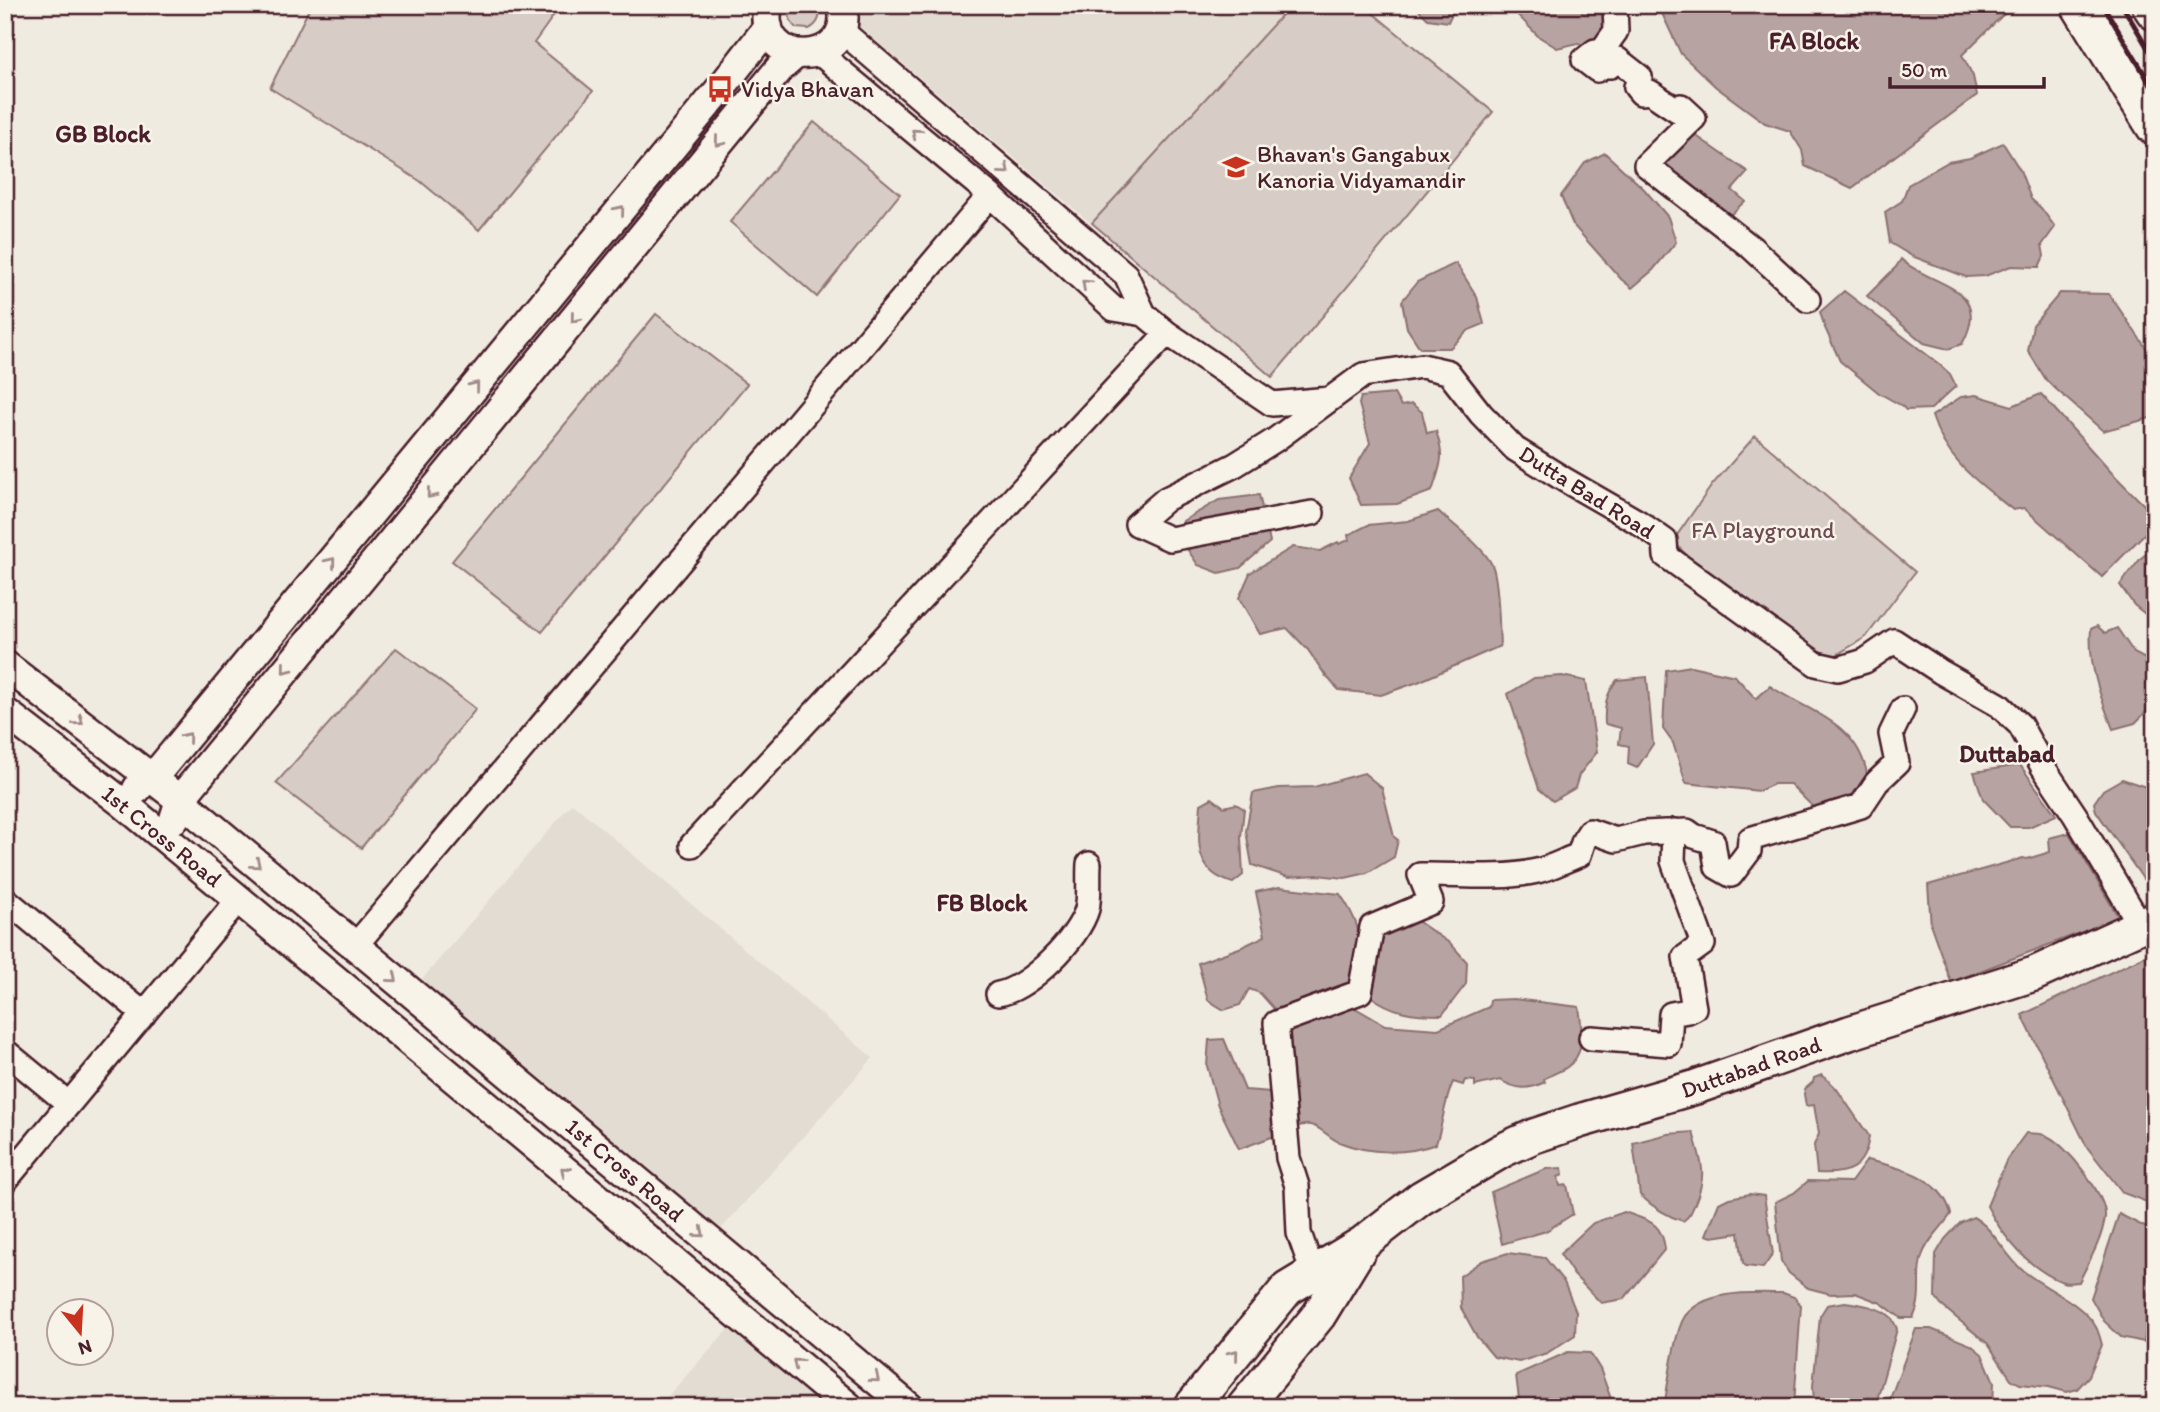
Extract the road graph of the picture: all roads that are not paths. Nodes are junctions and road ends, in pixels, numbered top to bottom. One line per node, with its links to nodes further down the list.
1 (1615, 5): 12 (street)
2 (2080, 5): 10 (main road)
3 (2151, 5): 5 (main road)
4 (768, 11): 7 (street); 8 (street)
5 (2155, 11)
6 (841, 18): 7 (street); 13 (street, one-way to 13)
7 (807, 53): 9 (street); 11 (street, one-way to 7)
8 (712, 98): 9 (street); 14 (street, one-way to 8)
9 (740, 118): 16 (street, one-way to 16)
10 (2155, 125)
11 (990, 195): 13 (street, one-way to 11); 33 (street)
12 (1808, 300)
13 (1144, 314): 15 (street)
14 (523, 328): 16 (street); 23 (street, one-way to 14)
15 (1167, 333): 17 (street); 28 (street)
16 (550, 348): 24 (street, one-way to 24)
17 (1332, 399): 18 (street, Dutta Bad Road); 32 (street, Dutta Bad Road)
18 (1312, 513)
19 (5, 665): 20 (street, 1st Cross Road)
20 (38, 688): 22 (street); 23 (street, 1st Cross Road, one-way to 23)
21 (1903, 709): 26 (street)
22 (9, 714): 25 (street, 1st Cross Road)
23 (148, 775): 24 (street, 1st Cross Road); 25 (street)
24 (180, 800): 27 (street); 33 (street, 1st Cross Road, one-way to 33)
25 (124, 804): 27 (street, 1st Cross Road)
26 (1674, 831): 36 (street); 43 (street)
27 (168, 840): 31 (street, 1st Cross Road)
28 (692, 845)
29 (1089, 864): 34 (street)
30 (5, 899): 35 (street)
31 (239, 899): 35 (street); 41 (street, 1st Cross Road, one-way to 31)
32 (2148, 923): 42 (main road, Duttabad Road)
33 (348, 940): 39 (street, 1st Cross Road, one-way to 39)
34 (998, 994)
35 (144, 1014): 38 (street)
36 (1591, 1038)
37 (5, 1051): 38 (street)
38 (69, 1104): 40 (street)
39 (624, 1170): 41 (street); 45 (street, 1st Cross Road, one-way to 45)
40 (5, 1181)
41 (598, 1198): 44 (street, 1st Cross Road, one-way to 41)
42 (1363, 1243): 43 (main road); 47 (main road)
43 (1313, 1273): 46 (main road, one-way to 43)
44 (849, 1407)
45 (909, 1407)
46 (1191, 1407)
47 (1244, 1407)

